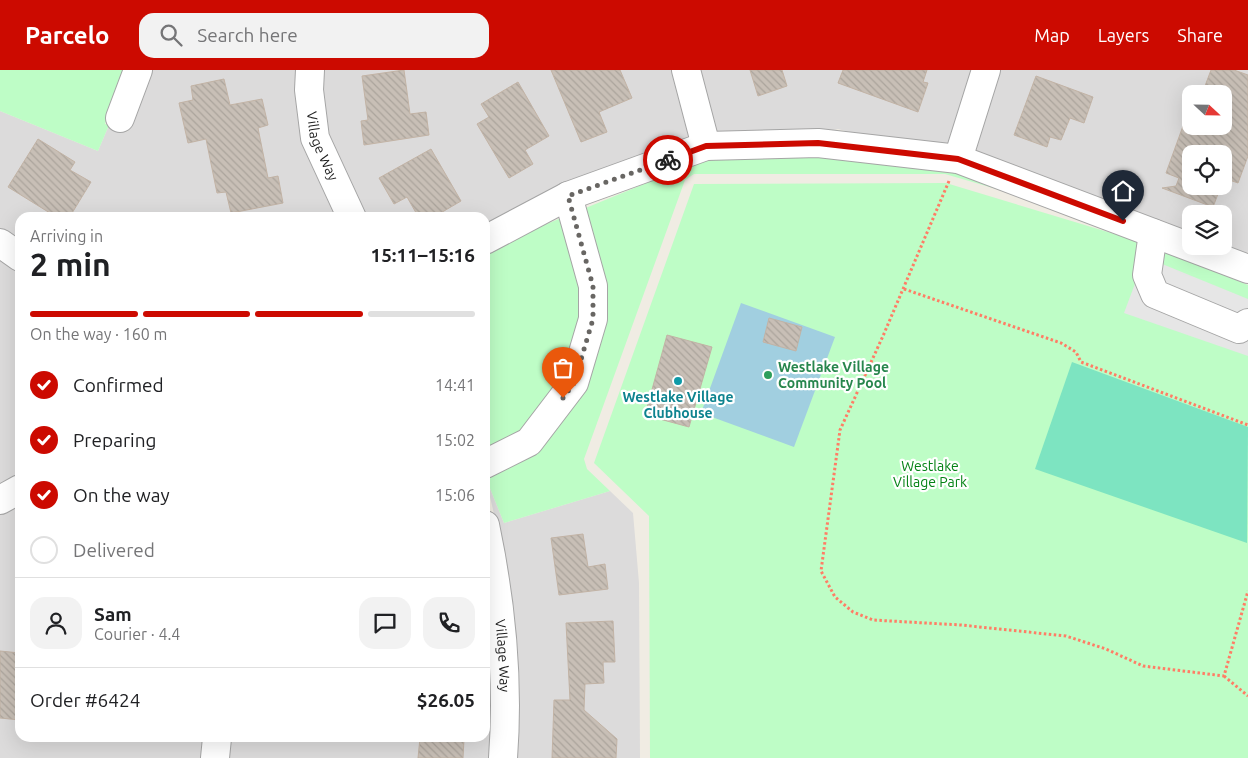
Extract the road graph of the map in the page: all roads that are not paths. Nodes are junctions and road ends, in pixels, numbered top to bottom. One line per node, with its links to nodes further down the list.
1 (138, 70): 5 (street)
2 (310, 70): 9 (street, Village Way)
3 (686, 70): 6 (street)
4 (986, 70): 7 (street)
5 (120, 118)
6 (706, 146): 7 (street); 8 (street)
7 (958, 159): 10 (street)
8 (568, 196): 11 (street); 16 (street)
9 (349, 212)
10 (1154, 233): 14 (street); 15 (street)
11 (490, 237)
12 (0, 243): 13 (street)
13 (15, 254)
14 (1248, 269)
15 (1248, 323)
16 (490, 462)
17 (15, 492): 18 (street)
18 (0, 500)
19 (490, 549): 22 (street, Village Way)
20 (217, 742): 21 (street)
21 (215, 758)
22 (503, 758)

